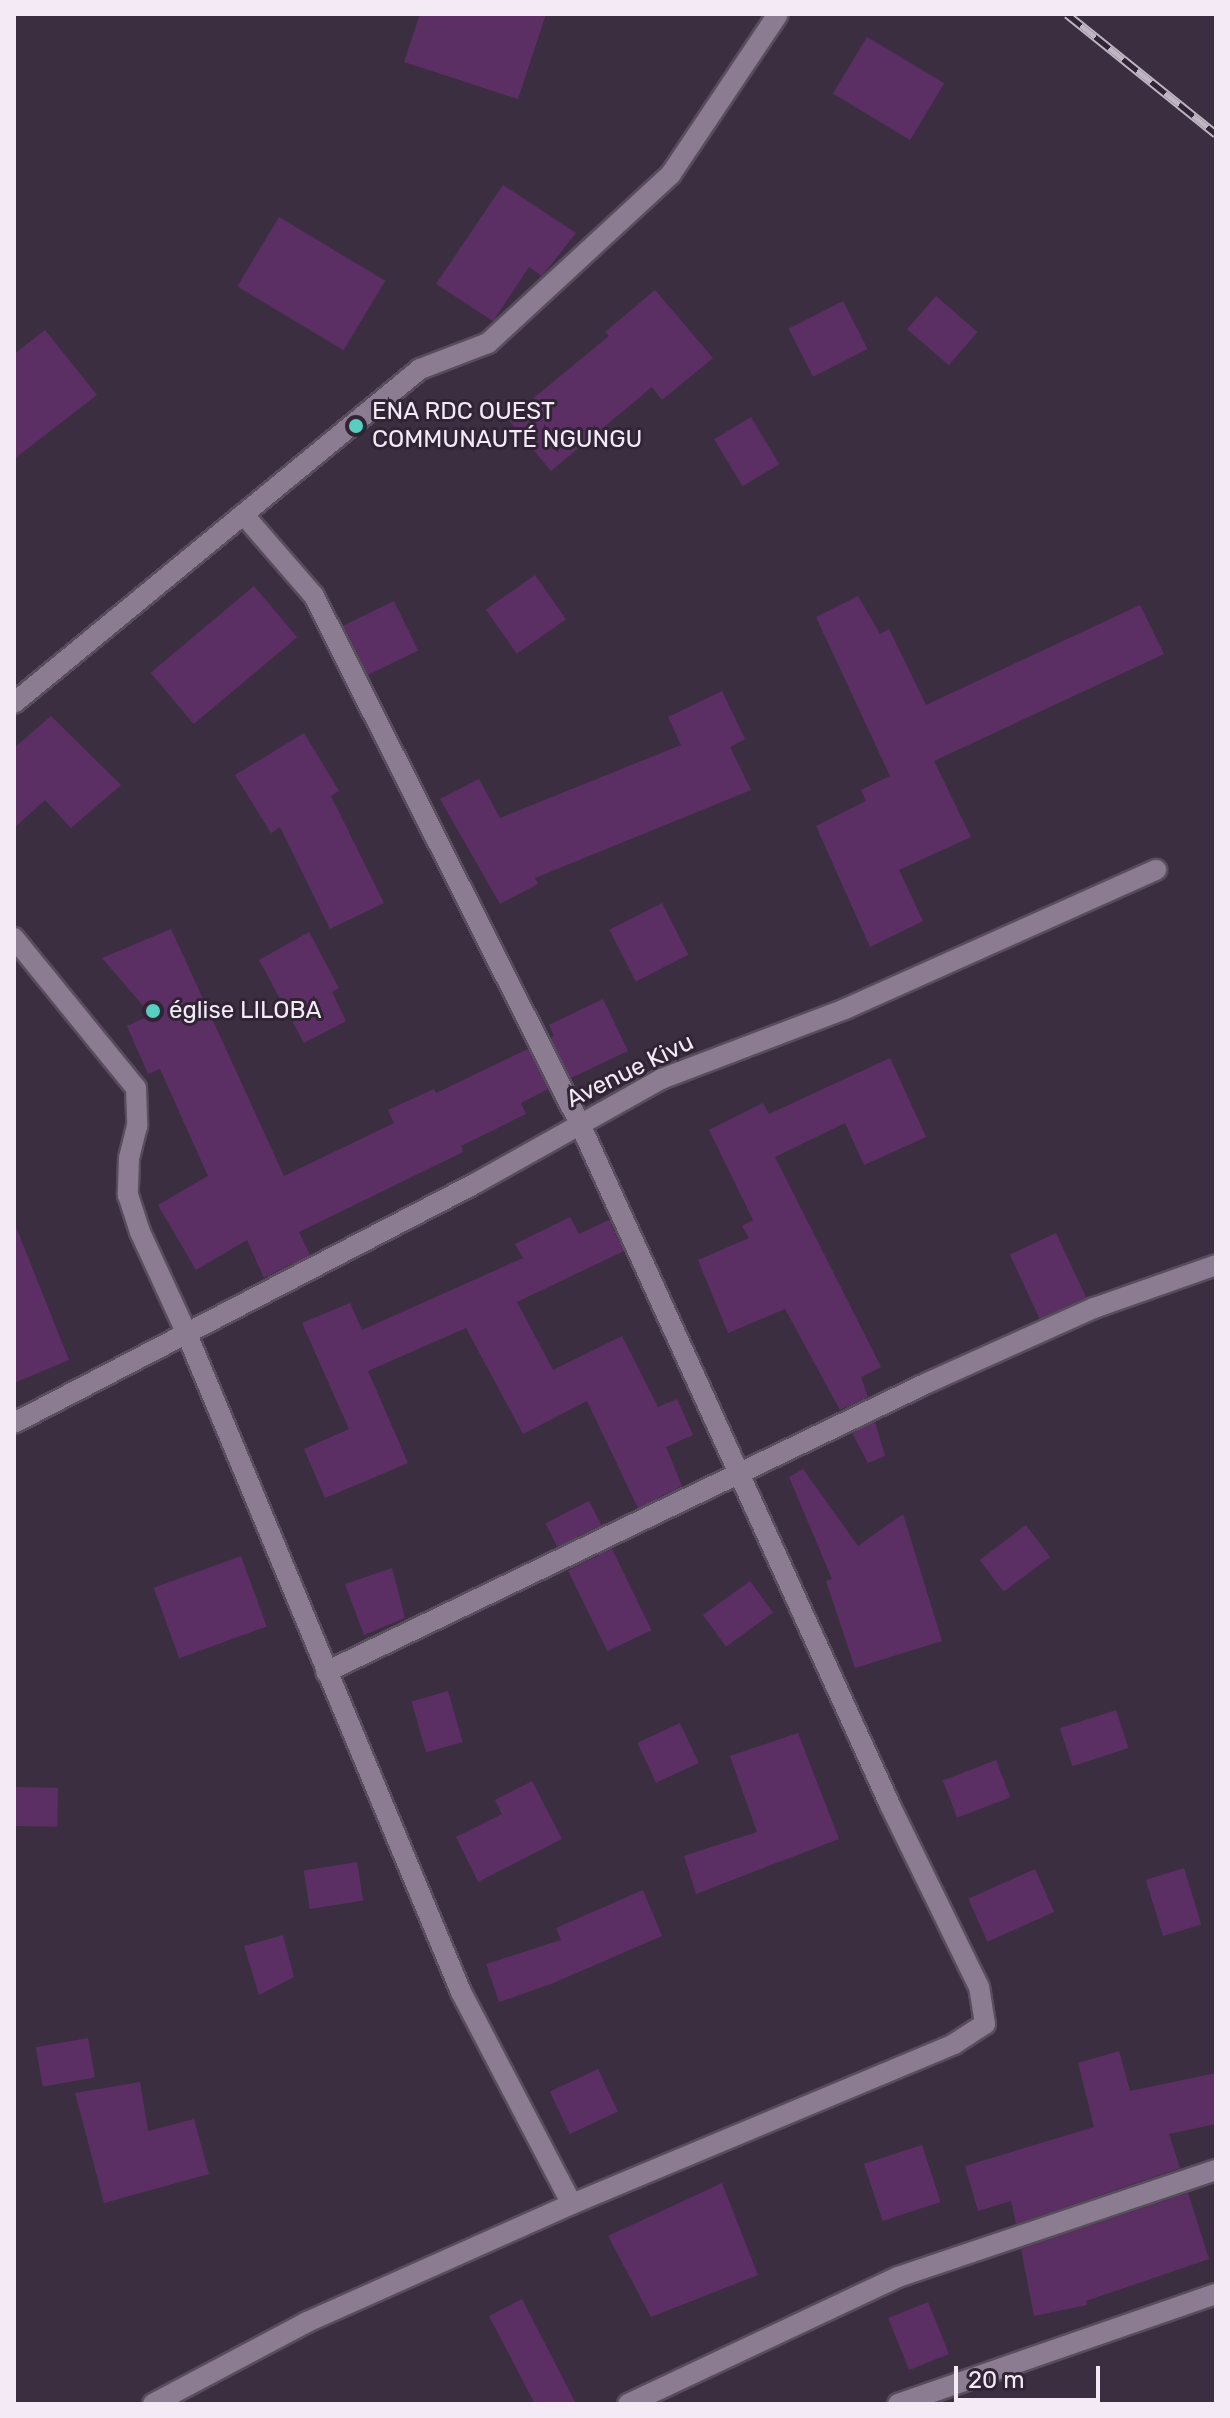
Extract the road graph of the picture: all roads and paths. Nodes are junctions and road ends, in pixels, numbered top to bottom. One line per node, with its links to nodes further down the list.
1 (778, 14): 2 (street)
2 (243, 514): 3 (street); 6 (street)
3 (14, 703)
4 (1156, 870): 6 (street, Avenue Kivu)
5 (14, 938): 8 (street)
6 (580, 1124): 8 (street, Avenue Kivu); 10 (street)
7 (1216, 1265): 10 (street)
8 (186, 1332): 9 (street, Avenue Kivu); 11 (street)
9 (14, 1423)
10 (743, 1475): 11 (street); 13 (street)
11 (326, 1672): 13 (street)
12 (1216, 2170): 16 (street)
13 (572, 2204): 15 (street)
14 (1216, 2294): 17 (street)
15 (153, 2404)
16 (628, 2404)
17 (898, 2404)

